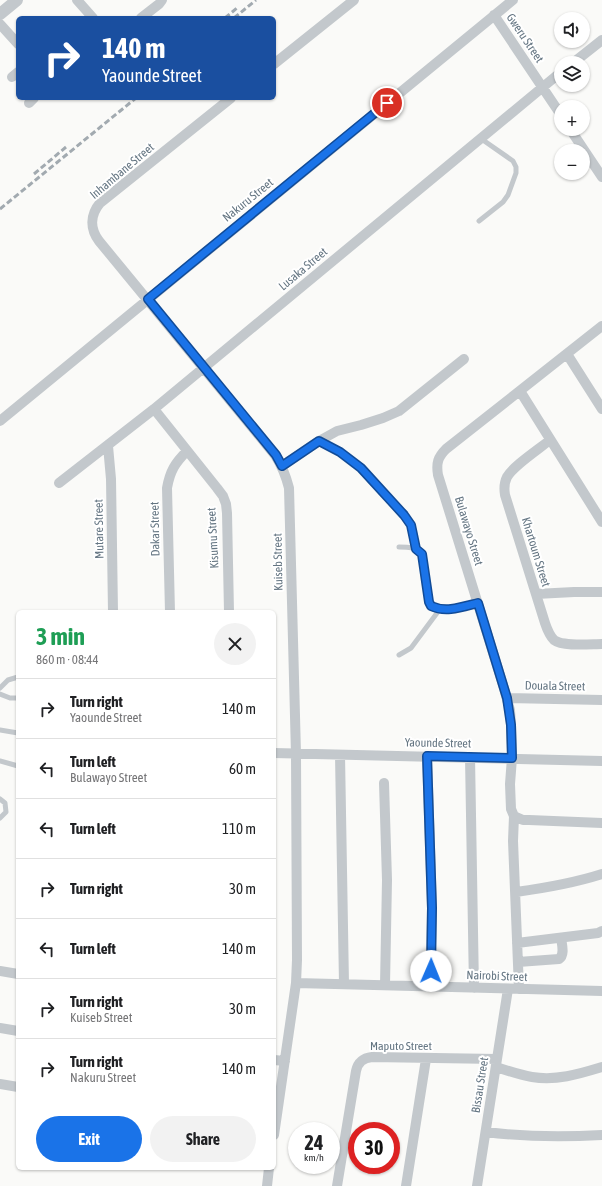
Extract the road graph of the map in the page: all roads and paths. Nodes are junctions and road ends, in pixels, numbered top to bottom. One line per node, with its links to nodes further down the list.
1 (17, 0): 6 (street)
2 (77, 0): 8 (street)
3 (162, 0): 9 (street)
4 (354, 0): 14 (street)
5 (513, 0): 7 (street, Nakuru Street)
6 (0, 14)
7 (494, 15): 16 (street, Gweru Street); 23 (street, Nakuru Street)
8 (91, 16)
9 (144, 16)
10 (0, 24): 12 (street)
11 (602, 40): 13 (street)
12 (16, 42)
13 (581, 56)
14 (276, 62)
15 (554, 78): 16 (street, Lusaka Street)
16 (542, 87): 18 (street, Gweru Street); 20 (street, Lusaka Street)
17 (229, 100): 23 (street, Inhambane Street)
18 (554, 105)
19 (575, 136): 21 (street)
20 (480, 138): 22 (lane); 27 (street, Lusaka Street)
21 (601, 175)
22 (479, 221)
23 (148, 299): 27 (street, Kuiseb Street); 31 (street, Nakuru Street)
24 (602, 326): 25 (street, Bulawayo Street)
25 (567, 354): 28 (street, Bulawayo Street); 30 (street)
26 (464, 359): 33 (street)
27 (204, 368): 29 (street, Lusaka Street); 36 (street, Kuiseb Street)
28 (520, 391): 32 (street); 43 (street, Bulawayo Street)
29 (154, 409): 34 (street, Lusaka Street); 35 (street, Kisumu Street)
30 (602, 409)
31 (0, 421)
32 (550, 440): 38 (street); 42 (street, Khartoum Street)
33 (319, 441): 36 (street); 40 (lane)
34 (108, 446): 37 (street, Lusaka Street); 45 (street, Mutare Street)
35 (187, 451): 46 (street, Dakar Street); 47 (street, Kisumu Street)
36 (282, 466): 59 (street, Kuiseb Street)
37 (60, 483)
38 (602, 522)
39 (399, 547): 40 (lane)
40 (416, 549): 44 (lane)
41 (602, 592): 42 (street)
42 (536, 594): 48 (street, Khartoum Street)
43 (478, 603): 44 (lane); 54 (street, Bulawayo Street)
44 (440, 609): 49 (lane)
45 (112, 610)
46 (170, 610)
47 (229, 610)
48 (602, 644)
49 (399, 655)
50 (16, 678): 51 (lane)
51 (0, 688)
52 (0, 694): 53 (lane)
53 (16, 698)
54 (507, 698): 55 (street, Douala Street); 63 (street, Bulawayo Street)
55 (602, 700)
56 (0, 730): 57 (lane)
57 (16, 733)
58 (276, 753): 59 (street, Yaounde Street)
59 (296, 754): 60 (street, Yaounde Street); 80 (street, Kuiseb Street)
60 (340, 755): 61 (street, Yaounde Street); 81 (street)
61 (427, 756): 62 (street, Yaounde Street); 83 (street)
62 (470, 757): 63 (street, Yaounde Street); 84 (street)
63 (512, 758): 65 (street, Yaounde Street); 69 (street, Bulawayo Street)
64 (0, 761): 66 (lane)
65 (602, 761)
66 (16, 765)
67 (384, 783): 82 (street)
68 (0, 800): 70 (lane)
69 (514, 816): 71 (street); 73 (street, Bulawayo Street)
70 (0, 818)
71 (602, 823)
72 (602, 874): 73 (street)
73 (516, 892): 76 (street, Bulawayo Street)
74 (602, 931): 75 (street)
75 (561, 938): 76 (street); 77 (street)
76 (517, 943): 77 (street, Bulawayo Street)
77 (518, 962): 86 (street, Bulawayo Street)
78 (0, 971): 79 (street)
79 (16, 974)
80 (296, 983): 81 (street, Nairobi Street); 92 (street, Kuiseb Street)
81 (344, 984): 82 (street, Nairobi Street)
82 (385, 985): 83 (street, Nairobi Street)
83 (430, 987): 84 (street, Nairobi Street)
84 (474, 988): 85 (street, Nairobi Street)
85 (508, 989): 86 (street, Nairobi Street); 93 (street, Bissau Street)
86 (519, 989): 87 (street, Nairobi Street)
87 (602, 991)
88 (0, 1028): 89 (street)
89 (16, 1031)
90 (426, 1059): 93 (street, Maputo Street); 102 (street, Maputo Street); 103 (street)
91 (276, 1060): 92 (street)
92 (285, 1061): 97 (street, Kuiseb Street)
93 (497, 1063): 94 (street, Maputo Street); 98 (street, Bissau Street)
94 (602, 1067)
95 (0, 1084): 96 (street)
96 (16, 1087)
97 (276, 1117)
98 (486, 1132): 99 (street); 104 (street, Bissau Street)
99 (602, 1135)
100 (269, 1170): 101 (street)
101 (266, 1186)
102 (337, 1186)
103 (406, 1186)
104 (477, 1186)

